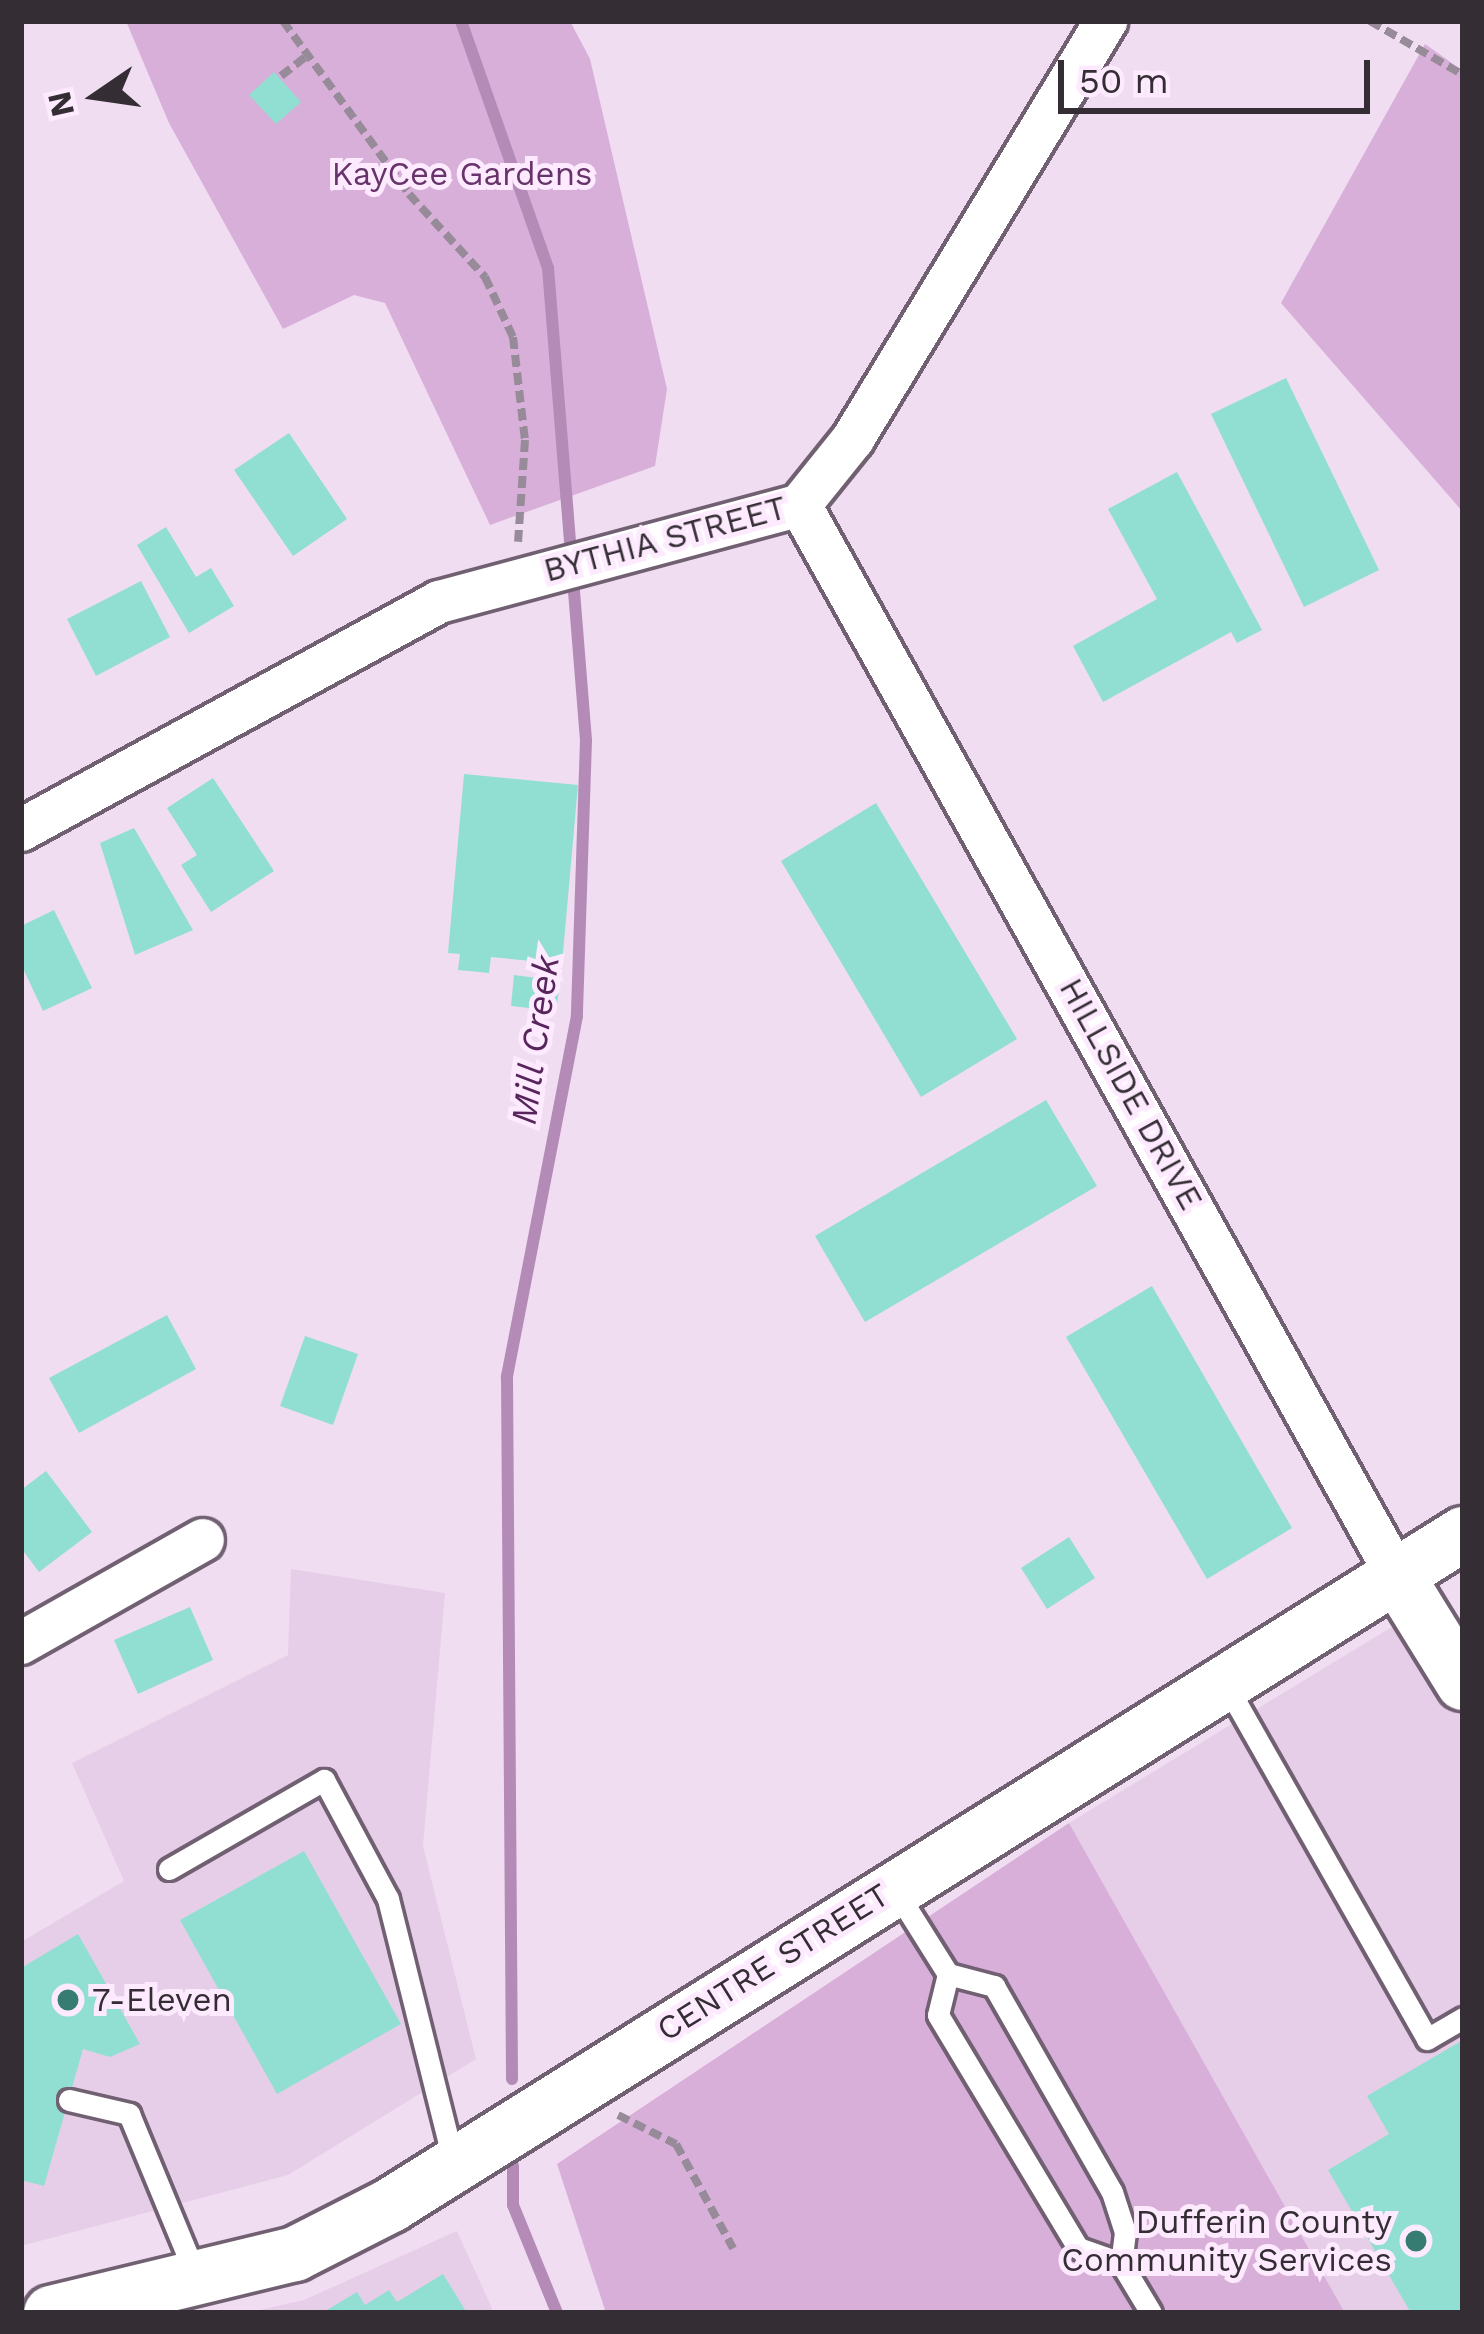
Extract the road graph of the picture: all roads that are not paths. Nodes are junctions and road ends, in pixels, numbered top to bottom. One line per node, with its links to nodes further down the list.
1 (1106, 21): 2 (street, BYTHIA STREET)
2 (800, 505): 3 (street, BYTHIA STREET); 6 (street, HILLSIDE DRIVE)
3 (21, 830)
4 (1463, 1534): 6 (street, CENTRE STREET)
5 (203, 1540): 7 (street)
6 (1397, 1576): 8 (street, CENTRE STREET); 9 (street, HILLSIDE DRIVE)
7 (21, 1643)
8 (1225, 1682): 11 (street, CENTRE STREET); 13 (lane)
9 (1463, 1683)
10 (169, 1869): 15 (lane)
11 (894, 1887): 12 (lane); 15 (street, CENTRE STREET)
12 (948, 1974): 16 (lane); 16 (lane)
13 (1463, 2018)
14 (69, 2100): 17 (lane)
15 (454, 2163): 17 (street, CENTRE STREET)
16 (1121, 2263): 20 (lane)
17 (198, 2282): 18 (street, CENTRE STREET)
18 (138, 2304): 19 (street, CENTRE STREET)
19 (51, 2313)
20 (1151, 2313)

